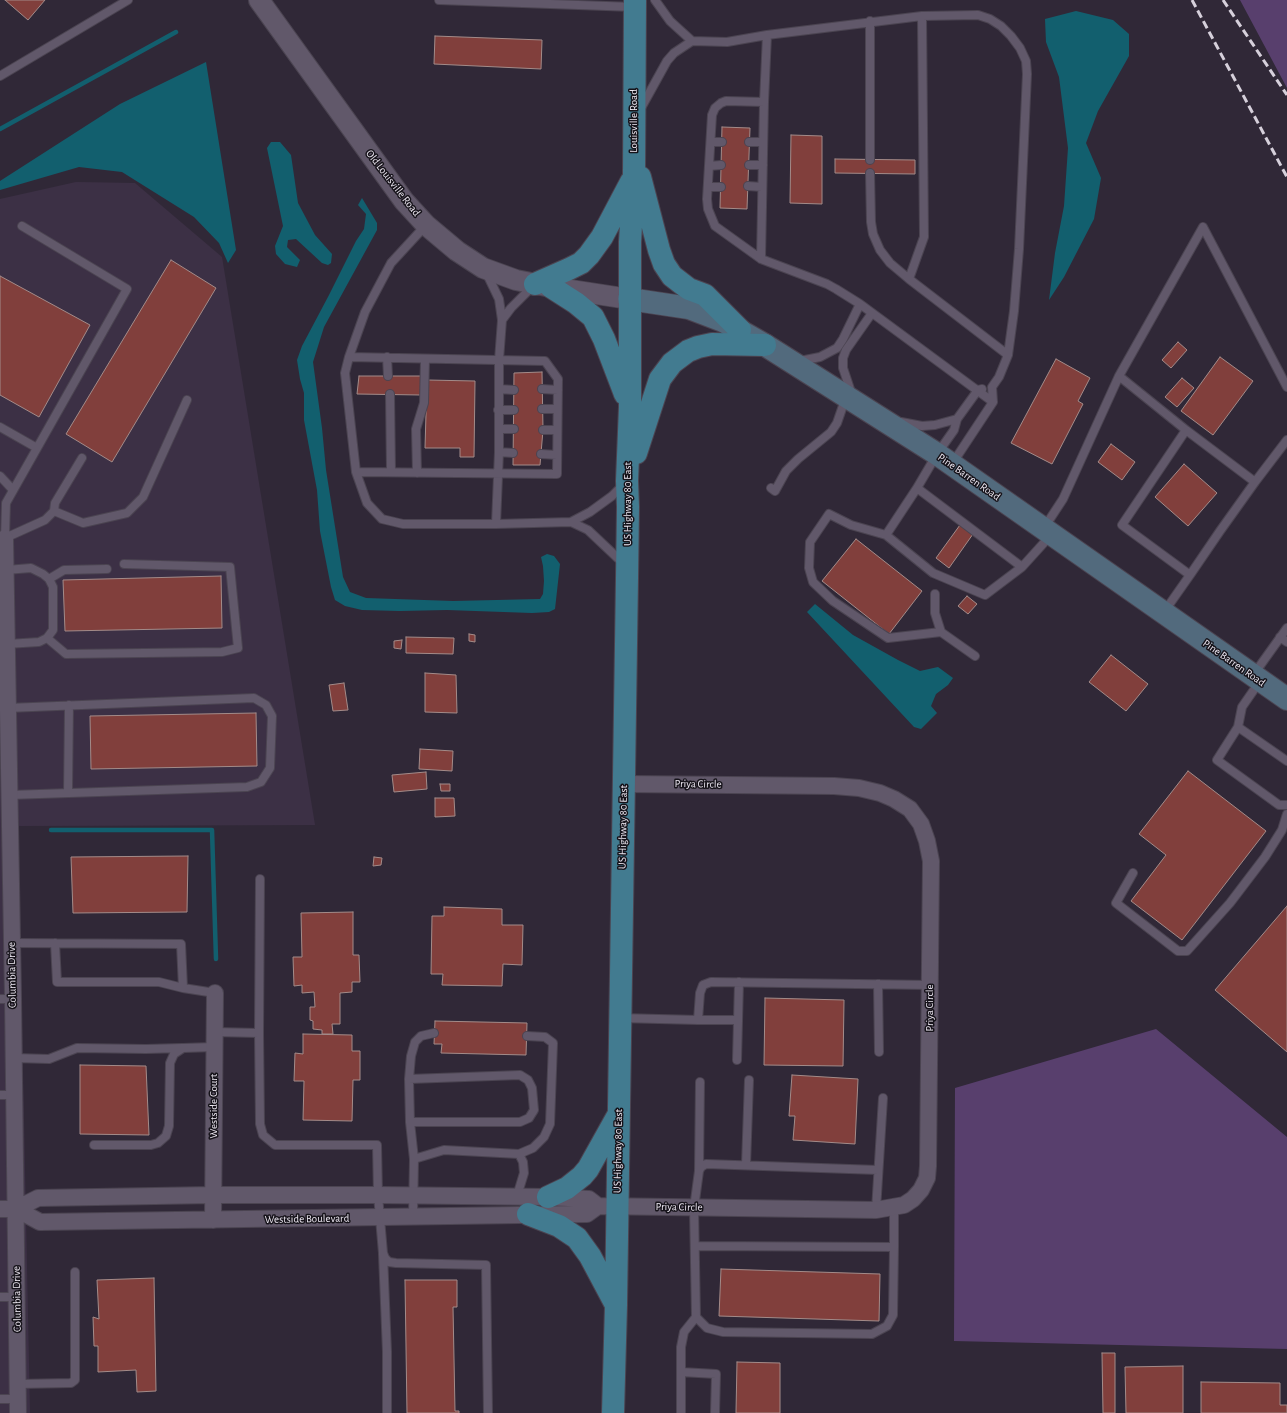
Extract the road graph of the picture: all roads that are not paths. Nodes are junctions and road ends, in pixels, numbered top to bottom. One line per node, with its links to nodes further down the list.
1 (128, 0): 10 (lane)
2 (259, 0): 29 (street, Old Louisville Road)
3 (439, 0): 5 (lane)
4 (655, 0): 9 (lane)
5 (634, 4): 12 (main road, Louisville Road)
6 (922, 16): 7 (lane); 34 (lane); 42 (lane)
7 (870, 22): 8 (lane); 18 (lane)
8 (767, 35): 9 (lane); 11 (lane)
9 (692, 42): 12 (lane)
10 (0, 75)
11 (764, 102): 13 (lane); 16 (lane)
12 (634, 121): 17 (main road, Louisville Road)
13 (711, 142): 14 (lane); 21 (lane)
14 (722, 142)
15 (749, 142): 16 (lane)
16 (763, 142): 22 (lane)
17 (634, 151): 24 (main road, Louisville Road); 40 (main road)
18 (870, 160)
19 (721, 165): 21 (lane)
20 (749, 165): 22 (lane)
21 (709, 166): 26 (lane)
22 (763, 166): 28 (lane)
23 (870, 173): 34 (lane)
24 (634, 175): 31 (main road, Louisville Road); 35 (main road)
25 (748, 186): 28 (lane)
26 (708, 187): 27 (lane); 32 (lane)
27 (721, 187)
28 (762, 187): 32 (lane)
29 (426, 225): 33 (street, Old Louisville Road); 43 (lane)
30 (22, 226): 75 (lane)
31 (630, 242): 36 (main road, US Highway 80 East)
32 (761, 259): 37 (lane)
33 (483, 268): 35 (street, Old Louisville Road); 39 (lane)
34 (909, 279): 42 (lane)
35 (543, 286): 36 (street, Old Louisville Road); 39 (lane); 61 (main road)
36 (630, 299): 40 (main road, Pine Barren Road); 61 (main road, US Highway 80 East)
37 (860, 304): 38 (lane); 47 (lane)
38 (872, 314): 56 (lane); 58 (lane)
39 (502, 320): 46 (lane)
40 (740, 330): 41 (main road, Pine Barren Road)
41 (765, 345): 47 (main road, Pine Barren Road); 87 (main road)
42 (1008, 355): 50 (lane)
43 (349, 357): 44 (lane); 82 (lane)
44 (387, 358): 45 (lane); 48 (lane)
45 (425, 358): 46 (lane); 84 (lane)
46 (499, 360): 52 (lane); 55 (lane)
47 (791, 361): 58 (main road, Pine Barren Road)
48 (388, 376)
49 (1119, 376): 51 (lane); 73 (lane); 95 (lane)
50 (992, 387): 56 (lane); 60 (lane)
51 (1287, 387)
52 (499, 389): 53 (lane); 64 (lane)
53 (514, 390)
54 (542, 390): 55 (lane)
55 (558, 390): 63 (lane)
56 (978, 390): 60 (lane); 67 (lane)
57 (390, 394): 83 (lane)
58 (851, 399): 66 (main road, Pine Barren Road); 89 (lane)
59 (187, 400): 92 (lane)
60 (993, 402): 81 (lane)
61 (630, 407): 87 (main road, US Highway 80 East)
62 (542, 409): 63 (lane)
63 (557, 409): 72 (lane)
64 (498, 410): 65 (lane); 69 (lane)
65 (514, 410)
66 (880, 418): 67 (lane); 81 (main road, Pine Barren Road)
67 (957, 419): 81 (lane)
68 (0, 427): 75 (lane)
69 (499, 429): 70 (lane); 76 (lane)
70 (514, 429)
71 (543, 430): 72 (lane)
72 (557, 430): 79 (lane)
73 (1186, 430): 88 (lane); 103 (lane)
74 (1287, 440): 88 (lane)
75 (37, 448): 91 (lane)
76 (499, 452): 77 (lane); 85 (lane)
77 (513, 453)
78 (541, 454): 79 (lane)
79 (557, 455): 85 (lane)
80 (82, 458): 92 (lane)
81 (944, 459): 90 (lane); 95 (main road, Pine Barren Road)
82 (356, 472): 83 (lane); 94 (lane)
83 (391, 472): 84 (lane)
84 (417, 473): 85 (lane)
85 (498, 474): 94 (lane)
86 (0, 476): 91 (lane)
87 (627, 481): 93 (lane); 99 (main road, US Highway 80 East)
88 (1255, 482): 103 (lane)
89 (771, 488)
90 (917, 488): 96 (lane); 100 (lane)
91 (13, 490): 97 (lane)
92 (54, 511): 97 (lane)
93 (571, 522): 94 (lane); 99 (lane)
94 (496, 524)
95 (1048, 531): 100 (lane); 106 (main road, Pine Barren Road)
96 (886, 535): 100 (lane); 108 (lane)
97 (2, 537): 102 (street, Columbia Drive)
98 (124, 564): 109 (lane)
99 (627, 567): 120 (main road, US Highway 80 East)
100 (1022, 567)
101 (107, 569): 104 (lane)
102 (6, 570): 104 (lane); 111 (street, Columbia Drive)
103 (1190, 575): 106 (lane)
104 (49, 579): 109 (lane)
105 (935, 594): 108 (lane)
106 (1163, 613): 114 (main road, Pine Barren Road)
107 (1287, 628): 110 (lane)
108 (941, 632): 112 (lane)
109 (47, 638): 111 (lane)
110 (1284, 640): 114 (lane)
111 (7, 644): 113 (street, Columbia Drive)
112 (975, 656)
113 (4, 668): 115 (street, Columbia Drive)
114 (1256, 679): 116 (main road, Pine Barren Road); 118 (lane)
115 (5, 699): 117 (lane); 122 (street, Columbia Drive)
116 (1287, 699)
117 (69, 705): 121 (lane); 121 (lane)
118 (1238, 728): 119 (lane); 123 (lane)
119 (1287, 761)
120 (624, 784): 132 (street, Priya Circle); 136 (main road, US Highway 80 East)
121 (68, 793): 122 (lane)
122 (6, 799): 125 (street, Columbia Drive)
123 (1287, 805)
124 (1287, 814): 126 (lane)
125 (5, 857): 128 (street, Columbia Drive)
126 (1133, 873)
127 (260, 879): 139 (lane)
128 (12, 943): 129 (lane); 135 (street, Columbia Drive)
129 (55, 943): 133 (lane); 133 (lane)
130 (739, 982): 131 (lane); 137 (lane); 138 (lane)
131 (878, 984): 132 (lane); 144 (lane)
132 (930, 985): 166 (street, Priya Circle)
133 (183, 988): 134 (lane)
134 (215, 992): 142 (street, Westside Court)
135 (6, 999): 145 (street, Columbia Drive)
136 (620, 1018): 137 (lane); 152 (main road, US Highway 80 East)
137 (698, 1020): 138 (lane)
138 (738, 1020): 146 (lane)
139 (259, 1033): 142 (lane); 161 (lane)
140 (434, 1034): 147 (lane)
141 (527, 1036): 155 (lane)
142 (214, 1040): 143 (lane); 160 (street, Westside Court)
143 (183, 1048): 145 (lane); 154 (lane)
144 (879, 1052)
145 (14, 1058): 150 (street, Columbia Drive)
146 (737, 1060)
147 (410, 1079): 153 (lane); 153 (lane)
148 (749, 1080): 157 (lane)
149 (700, 1082): 159 (lane)
150 (7, 1095): 168 (street, Columbia Drive)
151 (883, 1098): 158 (lane)
152 (619, 1115): 163 (main road); 165 (main road, US Highway 80 East)
153 (410, 1122): 156 (lane)
154 (94, 1145)
155 (518, 1154): 156 (lane); 164 (lane)
156 (414, 1159): 162 (lane)
157 (746, 1166): 158 (lane); 159 (lane)
158 (878, 1170): 169 (lane)
159 (699, 1171): 167 (lane)
160 (213, 1195): 161 (street, Westside Boulevard); 168 (street, Westside Boulevard); 172 (street, Westside Court)
161 (378, 1195): 162 (street, Westside Boulevard); 170 (lane)
162 (413, 1196): 164 (street, Westside Boulevard); 171 (lane)
163 (548, 1197): 164 (street, Westside Boulevard); 165 (street, Westside Boulevard)
164 (523, 1205): 165 (street, Westside Boulevard); 171 (street, Westside Boulevard); 179 (main road)
165 (608, 1206): 167 (street, Priya Circle); 179 (main road, US Highway 80 East)
166 (894, 1207): 169 (street, Priya Circle); 174 (lane)
167 (694, 1208): 169 (street, Priya Circle); 173 (lane)
168 (8, 1209): 172 (street, Westside Boulevard); 178 (street, Columbia Drive)
169 (876, 1210)
170 (380, 1217): 171 (street, Westside Boulevard); 172 (street, Westside Boulevard); 175 (lane)
171 (413, 1217)
172 (213, 1220)
173 (694, 1246): 174 (lane); 180 (lane)
174 (894, 1247): 180 (lane)
175 (382, 1253): 184 (lane); 185 (lane)
176 (75, 1272): 183 (lane)
177 (0, 1297): 178 (lane)
178 (17, 1297): 183 (street, Columbia Drive)
179 (616, 1305): 186 (main road, US Highway 80 East)
180 (696, 1317): 181 (lane)
181 (681, 1372): 187 (lane); 188 (lane)
182 (0, 1399): 183 (lane)
183 (18, 1399)
184 (387, 1413)
185 (488, 1413)
186 (612, 1413)
187 (681, 1413)
188 (715, 1413)

